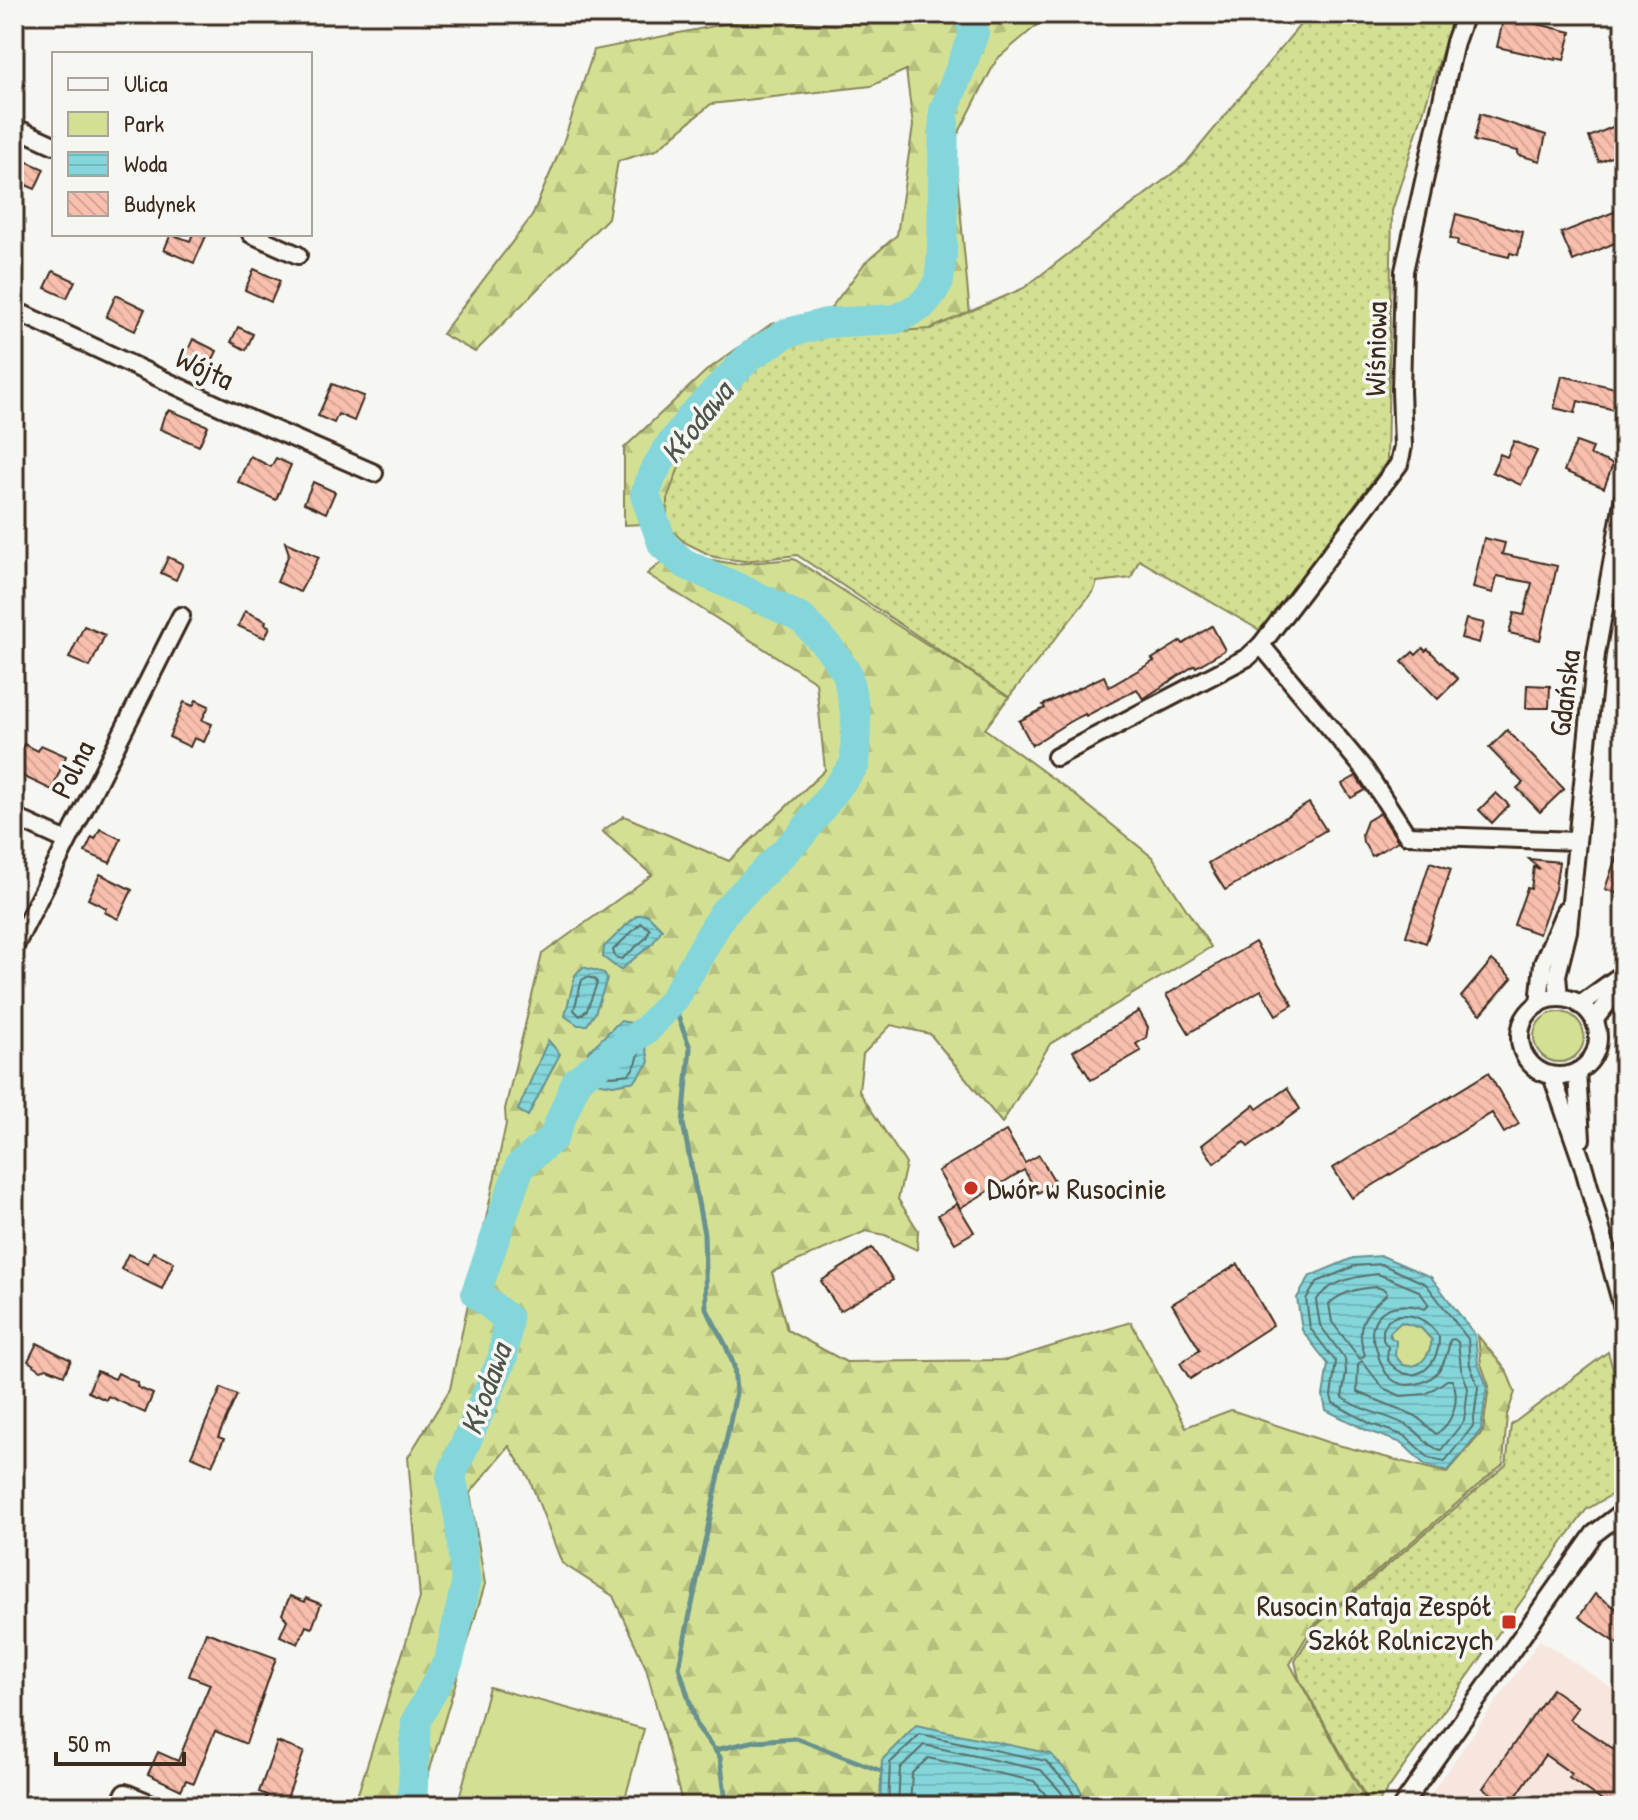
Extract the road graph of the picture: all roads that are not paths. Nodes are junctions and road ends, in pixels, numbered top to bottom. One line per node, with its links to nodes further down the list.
1 (1465, 14): 10 (street, Wiśniowa)
2 (14, 127): 3 (street)
3 (52, 144)
4 (255, 236): 5 (street)
5 (298, 255)
6 (14, 310): 7 (street, Wójta)
7 (374, 473)
8 (1624, 496): 14 (street, Gdańska)
9 (181, 616): 13 (street, Polna)
10 (1261, 645): 11 (street, Wiśniowa); 14 (street)
11 (1056, 757)
12 (14, 817): 13 (street)
13 (67, 841): 16 (street, Polna)
14 (1576, 841): 15 (street, Gdańska)
15 (1570, 898): 19 (street, Gdańska); 20 (street, Gdańska)
16 (14, 948)
17 (1624, 973): 21 (street)
18 (1624, 983): 22 (street)
19 (1559, 998): 20 (street); 21 (street)
20 (1539, 1004): 24 (street)
21 (1580, 1005): 22 (street)
22 (1594, 1020): 23 (street)
23 (1577, 1072): 24 (street); 25 (street)
24 (1552, 1076): 25 (street)
25 (1583, 1165): 26 (street)
26 (1624, 1312)
27 (1624, 1511): 30 (street)
28 (119, 1806): 29 (street)
29 (157, 1806)
30 (1402, 1806)

